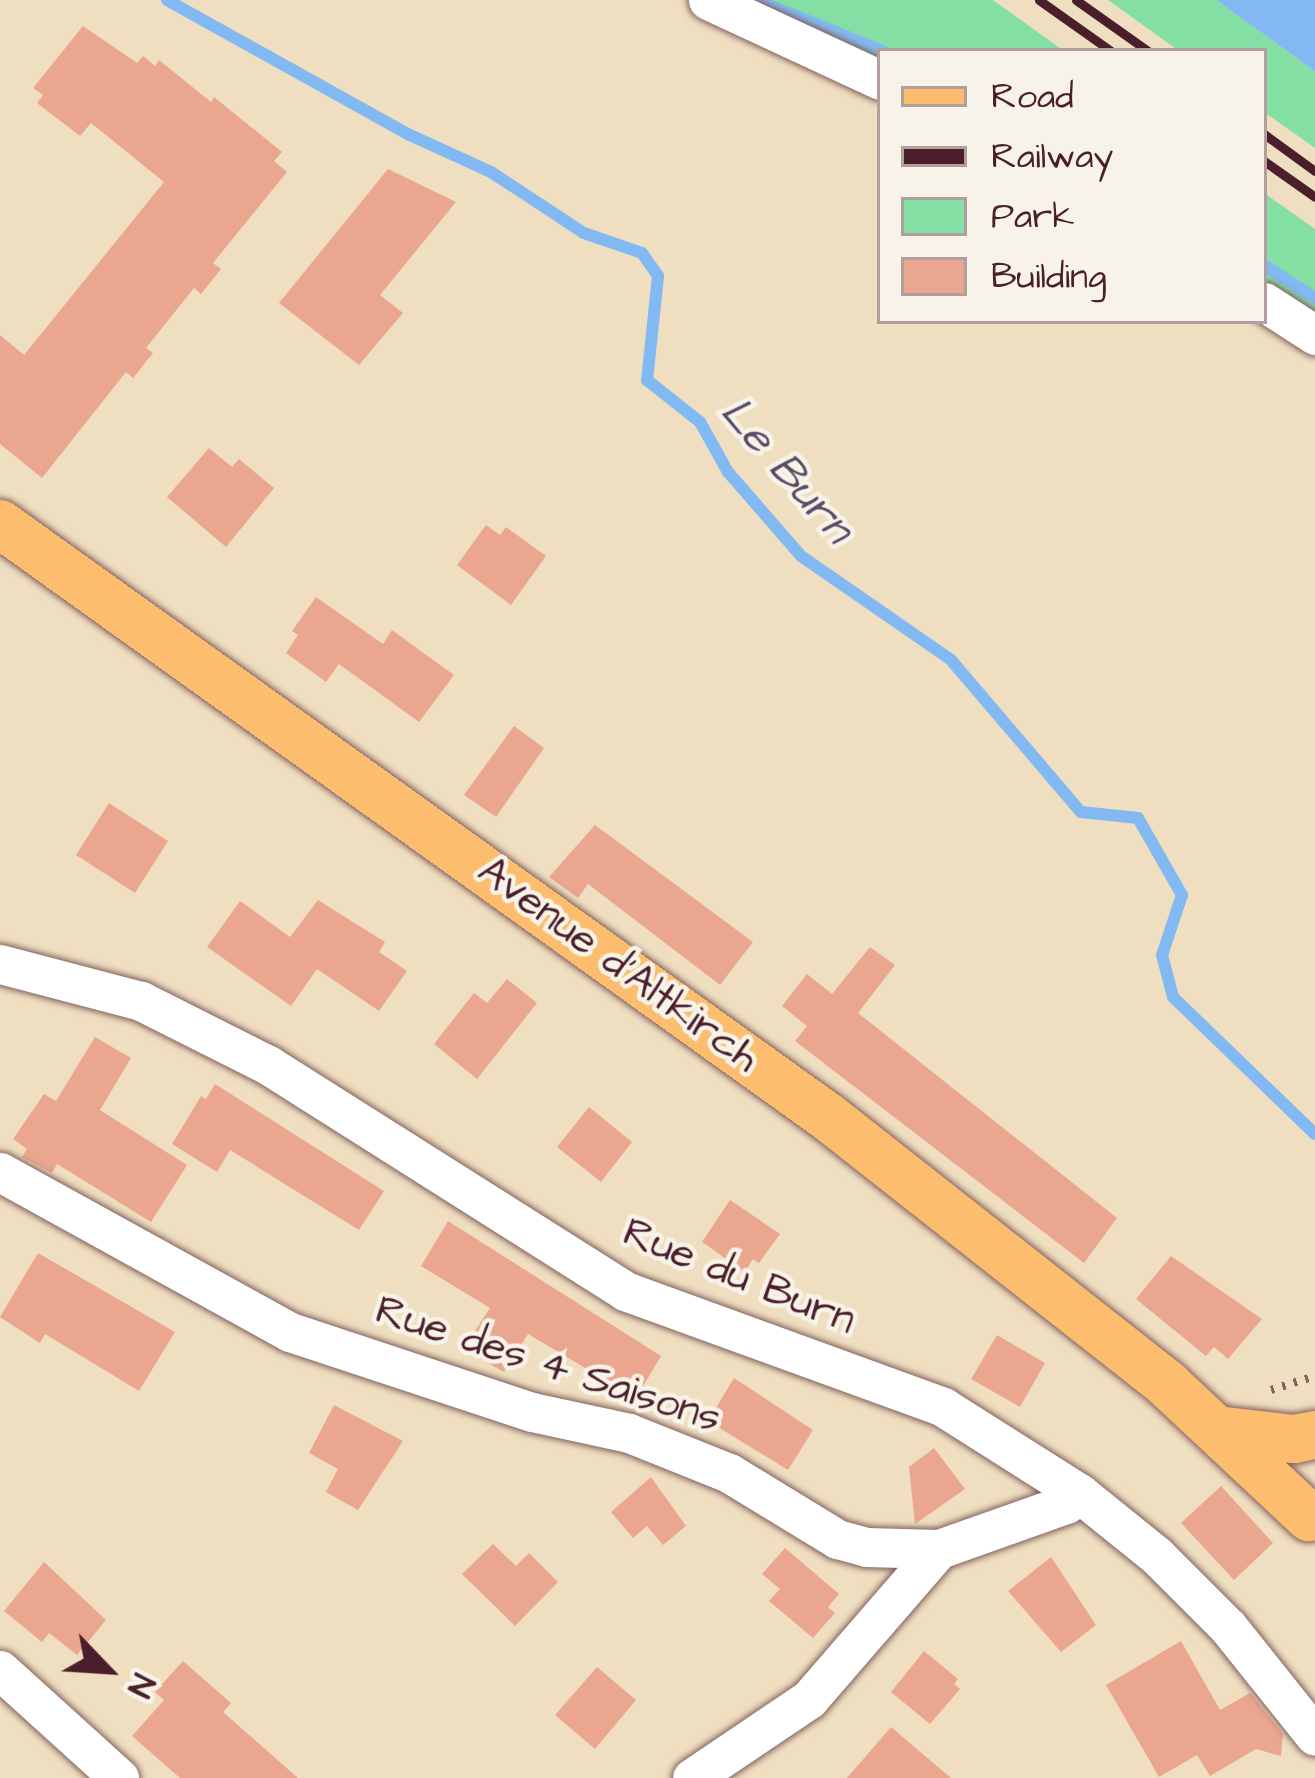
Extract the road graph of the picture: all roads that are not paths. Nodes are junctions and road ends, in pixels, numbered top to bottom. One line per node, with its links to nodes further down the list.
1 (707, 0): 2 (street)
2 (877, 79)
3 (1267, 304): 4 (street)
4 (1315, 335)
5 (0, 524): 8 (main road, Avenue d'Altkirch)
6 (0, 964): 11 (street, Rue du Burn)
7 (0, 1172): 13 (street, Rue des 4 Saisons)
8 (1217, 1430): 9 (main road); 12 (main road, Avenue d'Altkirch)
9 (1315, 1435)
10 (1315, 1449): 12 (main road)
11 (1079, 1493): 13 (street, Rue des 4 Saisons); 15 (street, Rue du Burn)
12 (1312, 1521)
13 (938, 1550): 16 (street)
14 (0, 1670): 17 (street)
15 (1315, 1736)
16 (738, 1765): 18 (street)
17 (119, 1778)
18 (692, 1778)

